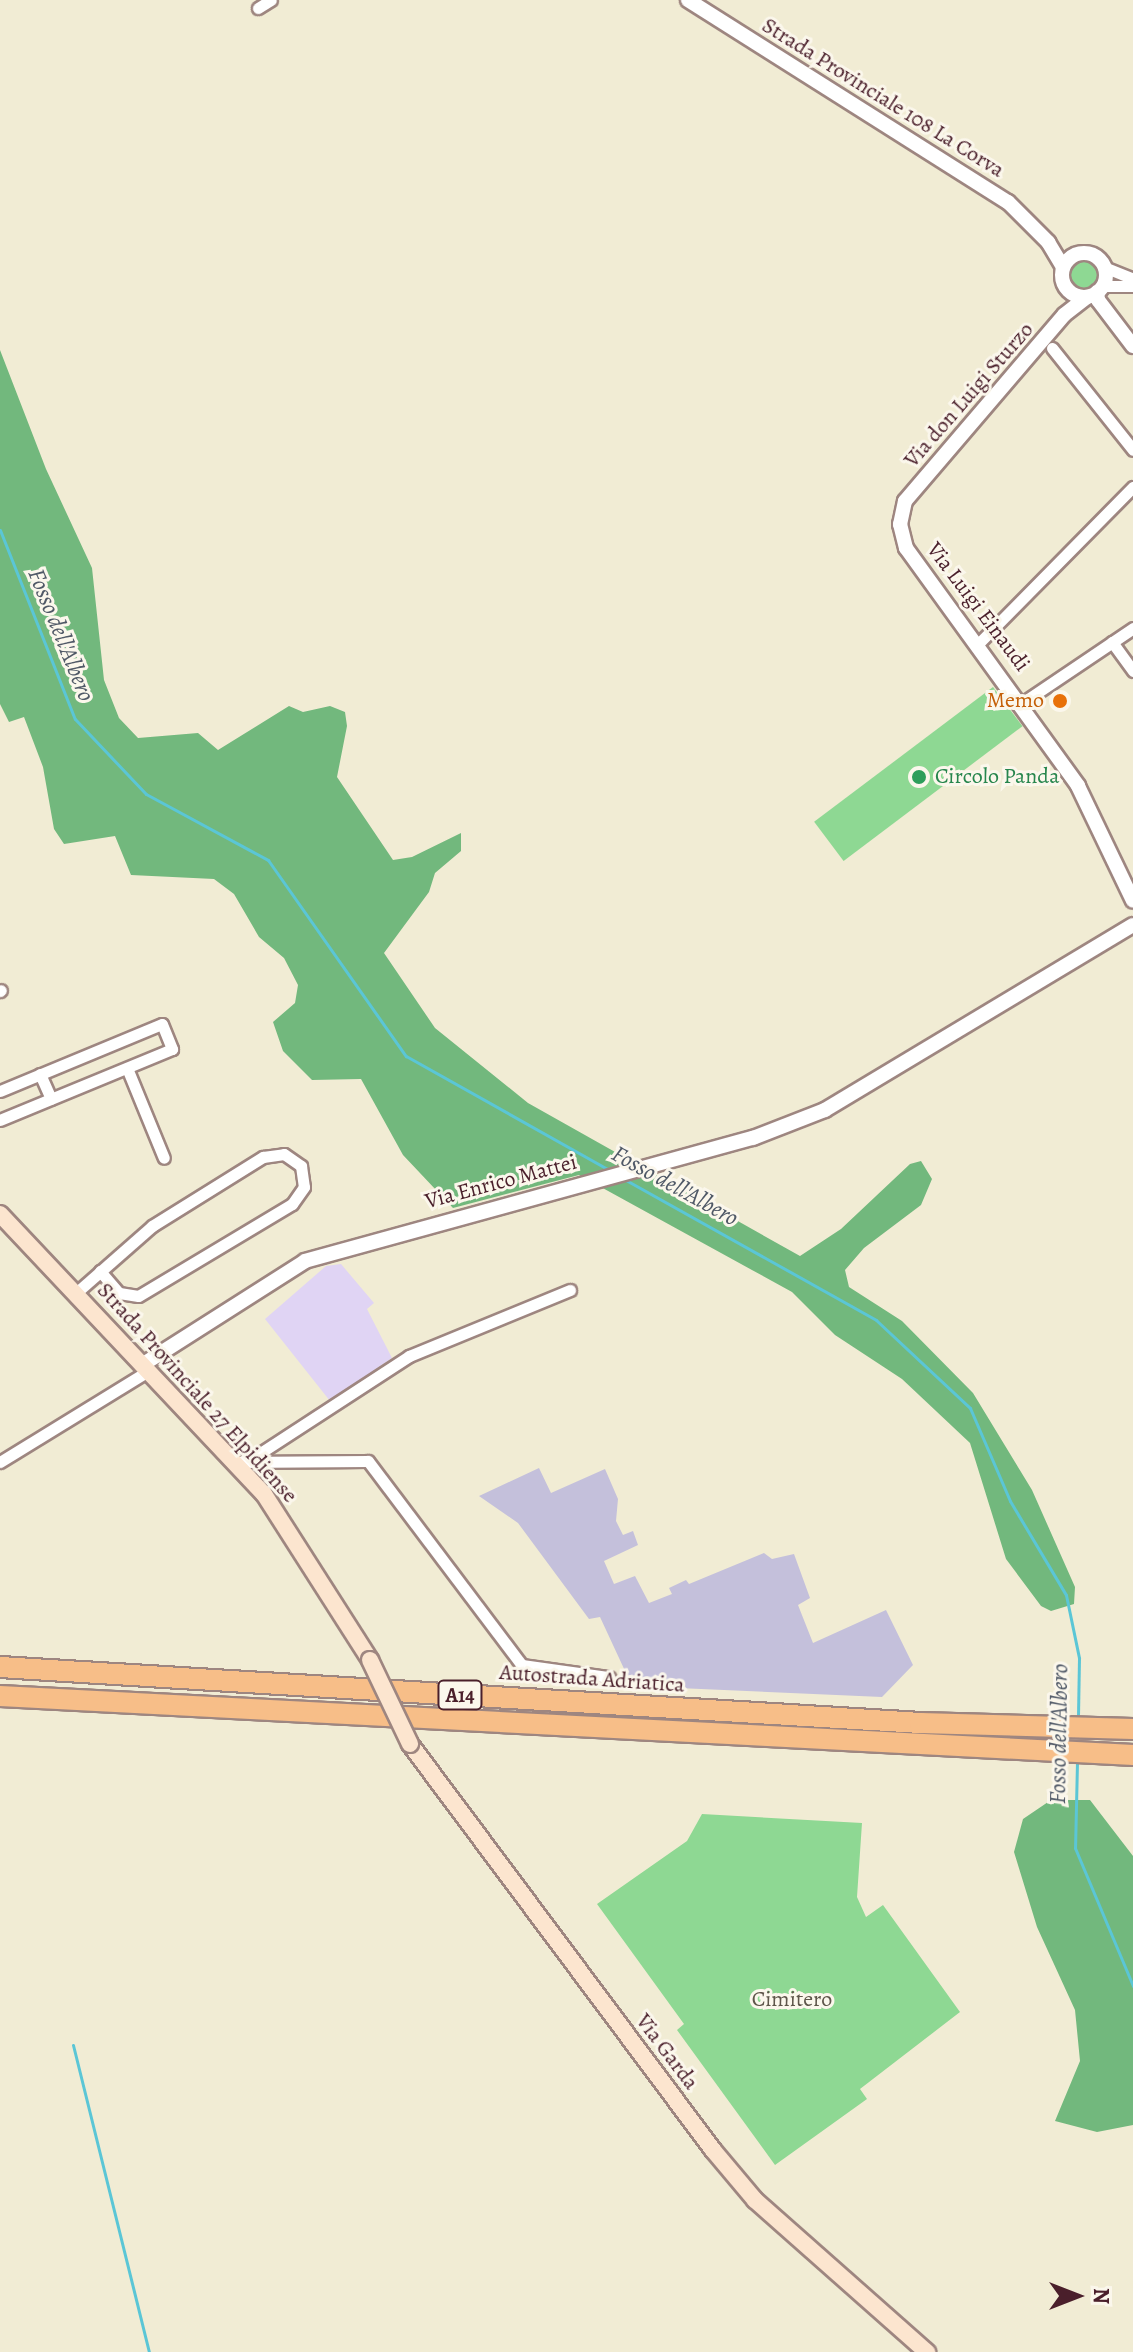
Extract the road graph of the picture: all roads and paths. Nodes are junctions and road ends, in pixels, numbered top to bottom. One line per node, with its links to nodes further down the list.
1 (271, 0): 3 (street)
2 (688, 0): 4 (street, Strada Provinciale 108 La Corva)
3 (258, 8)
4 (1048, 242): 5 (street, Strada Provinciale 108 La Corva); 6 (street, Strada Provinciale 108 La Corva)
5 (1075, 255): 6 (street); 7 (street)
6 (1063, 267): 10 (street)
7 (1104, 267): 8 (street); 11 (street)
8 (1133, 279)
9 (1133, 286): 11 (street)
10 (1069, 291): 11 (street); 12 (street, Via don Luigi Sturzo)
11 (1096, 292): 12 (street, Via don Luigi Sturzo); 13 (street)
12 (1064, 315): 17 (street, Via don Luigi Sturzo)
13 (1133, 346)
14 (1052, 348): 15 (street)
15 (1133, 450)
16 (1133, 487): 20 (street)
17 (905, 501): 20 (street, Via Luigi Einaudi)
18 (1133, 628): 19 (street)
19 (1112, 642): 21 (street); 22 (street)
20 (978, 644): 22 (street, Via Luigi Einaudi)
21 (1133, 671)
22 (1022, 703): 23 (street, Via Luigi Einaudi)
23 (1133, 901)
24 (1133, 925): 35 (street, Via Enrico Mattei)
25 (127, 1068): 26 (street); 28 (street); 30 (street)
26 (40, 1074): 27 (street); 28 (street)
27 (0, 1091)
28 (51, 1099): 29 (street)
29 (0, 1120)
30 (164, 1158)
31 (0, 1214): 34 (main road, Strada Provinciale 27 Elpidiense)
32 (100, 1271): 32 (street); 34 (street)
33 (570, 1290): 36 (street)
34 (77, 1292): 35 (main road, Strada Provinciale 27 Elpidiense)
35 (145, 1368): 36 (main road, Strada Provinciale 27 Elpidiense); 37 (street)
36 (243, 1461): 39 (street); 42 (main road, Strada Provinciale 27 Elpidiense, bridge)
37 (0, 1462)
38 (0, 1667): 41 (highway, Autostrada Adriatica / A14)
39 (609, 1677)
40 (0, 1696): 43 (highway, A14)
41 (1133, 1729)
42 (410, 1744): 44 (main road, Via Garda)
43 (1133, 1755)
44 (927, 2352)

